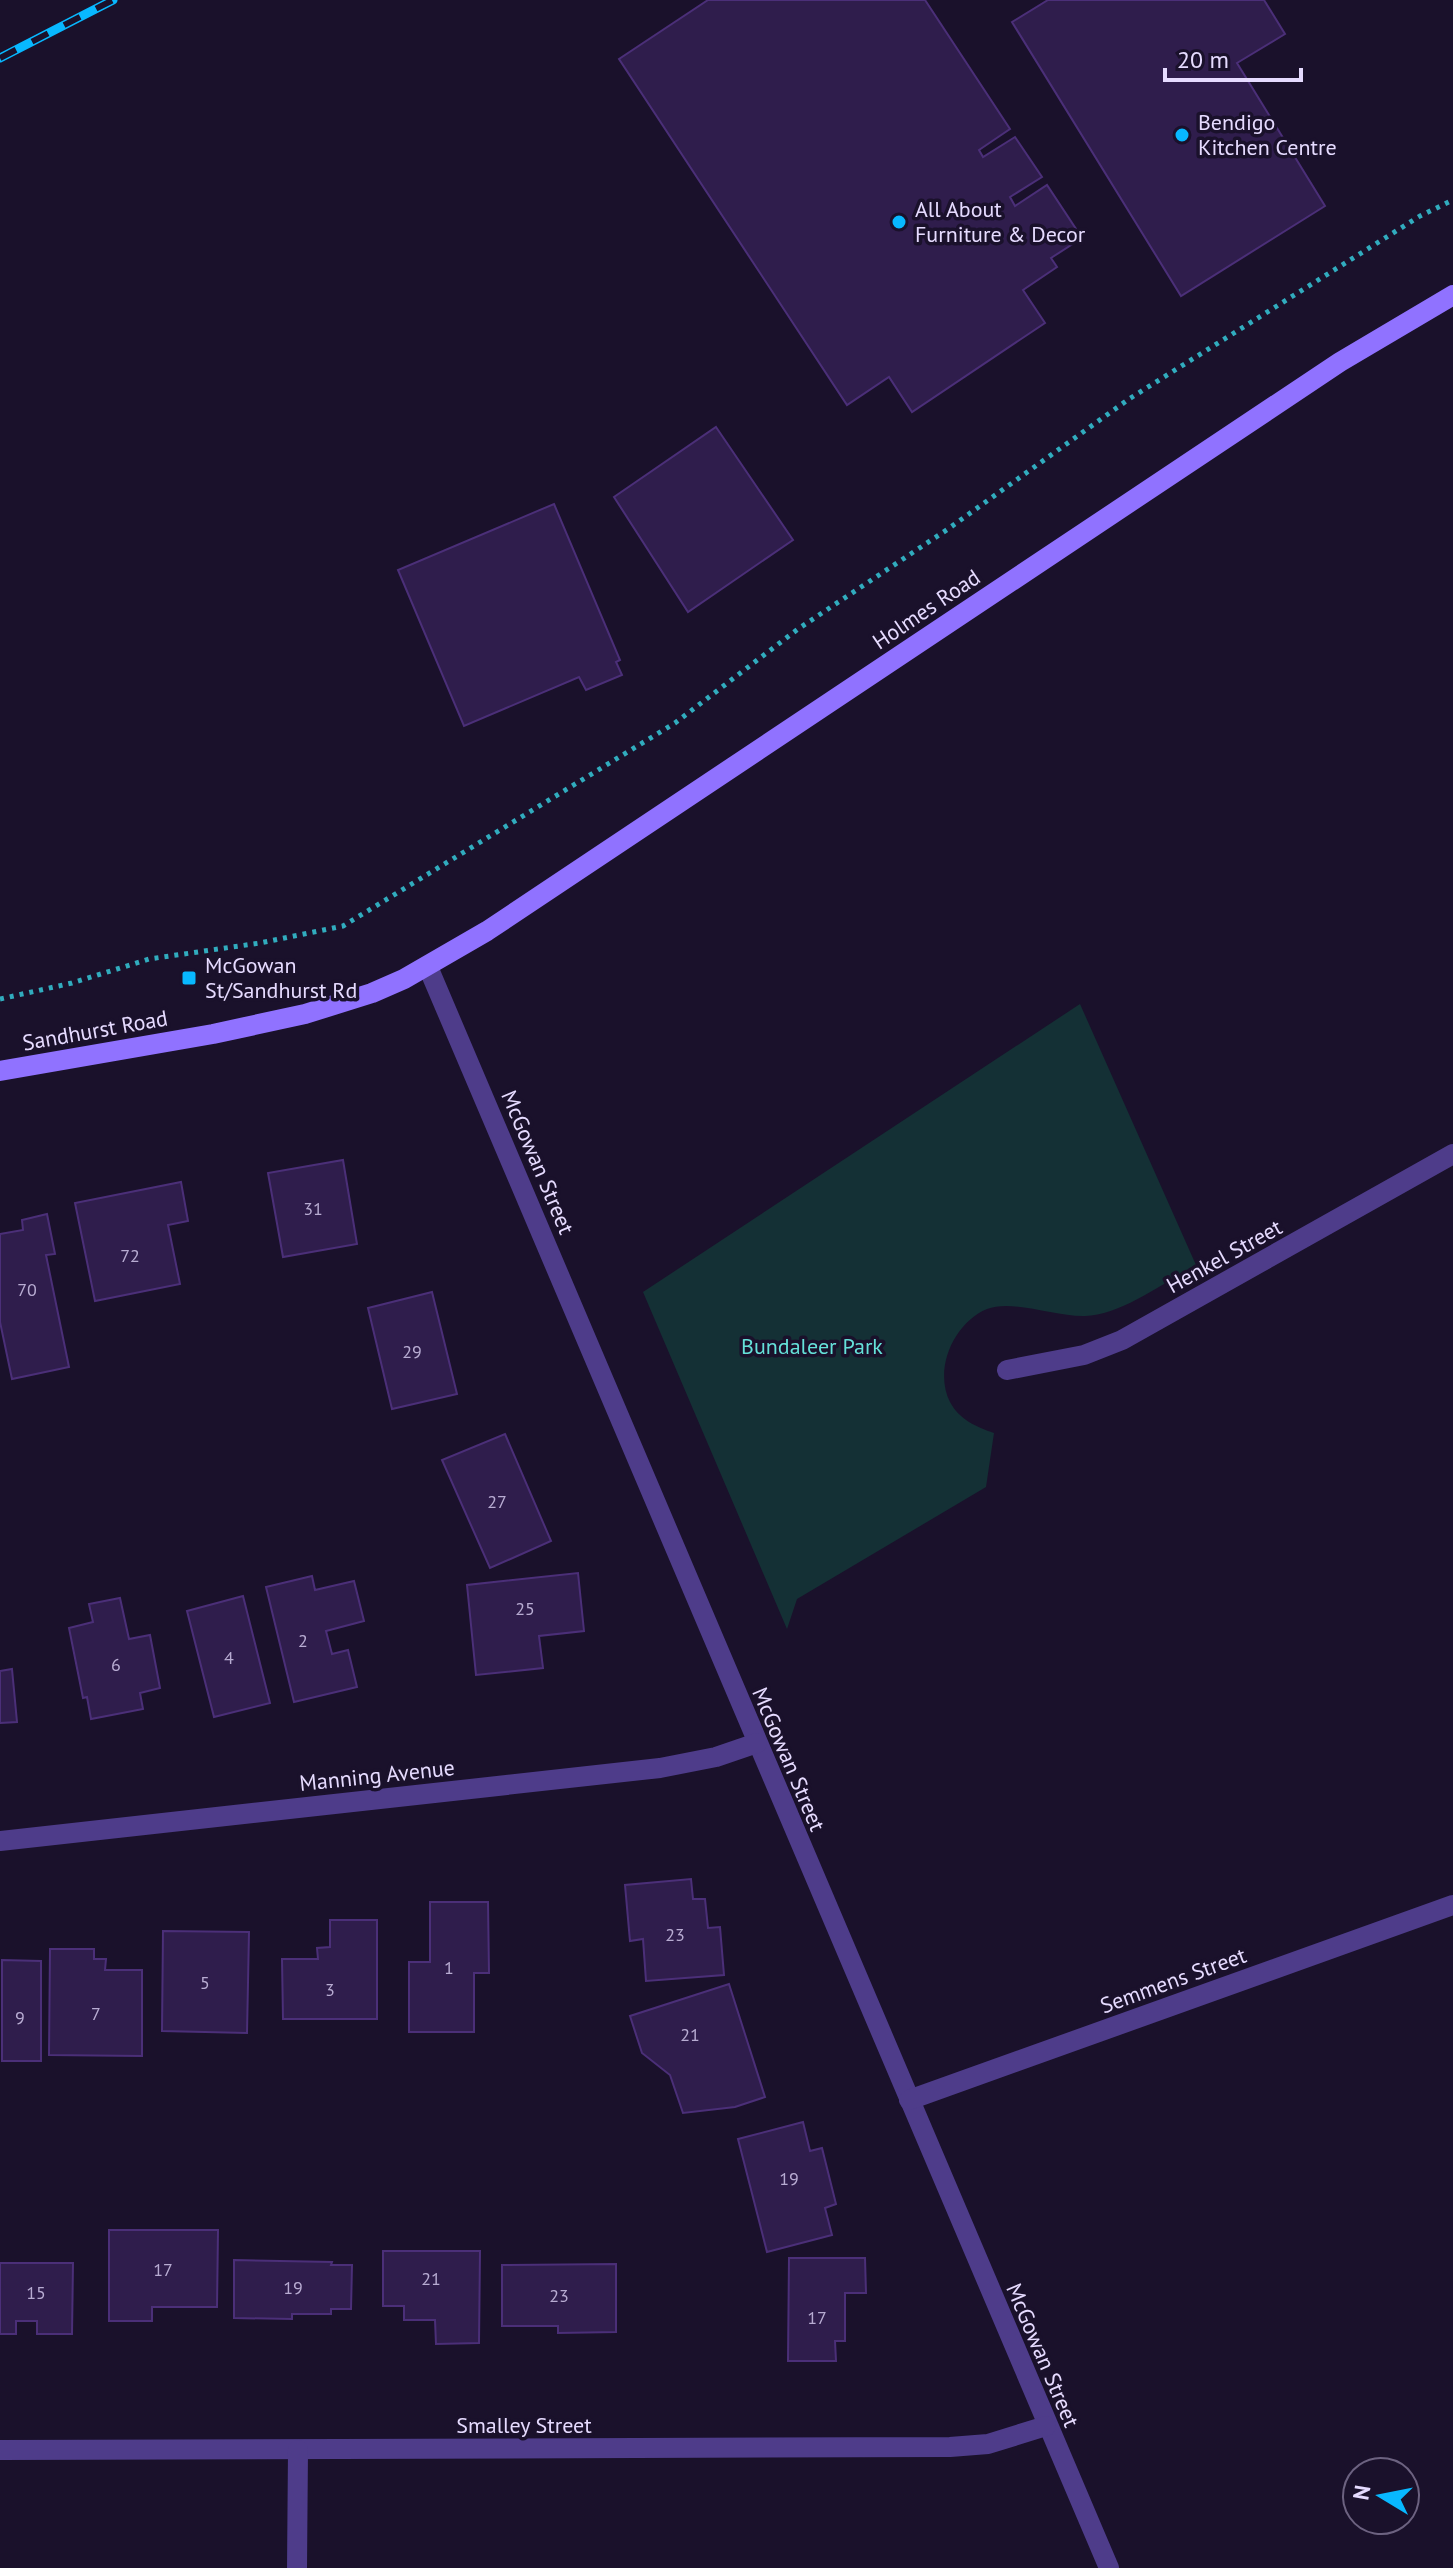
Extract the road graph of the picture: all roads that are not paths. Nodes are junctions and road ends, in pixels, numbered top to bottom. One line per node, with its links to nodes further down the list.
1 (1453, 295): 2 (main road, Holmes Road)
2 (428, 967): 3 (main road, Sandhurst Road); 6 (street, McGowan Street)
3 (0, 1071)
4 (1453, 1154): 5 (street, Henkel Street)
5 (1007, 1370)
6 (757, 1743): 7 (street, Manning Avenue); 9 (street, McGowan Street)
7 (0, 1841)
8 (1453, 1905): 9 (street, Semmens Street)
9 (909, 2100): 10 (street, McGowan Street)
10 (1046, 2426): 12 (street, Smalley Street); 14 (street, McGowan Street)
11 (0, 2450): 12 (street, Smalley Street)
12 (298, 2450): 13 (street)
13 (297, 2568)
14 (1109, 2568)

